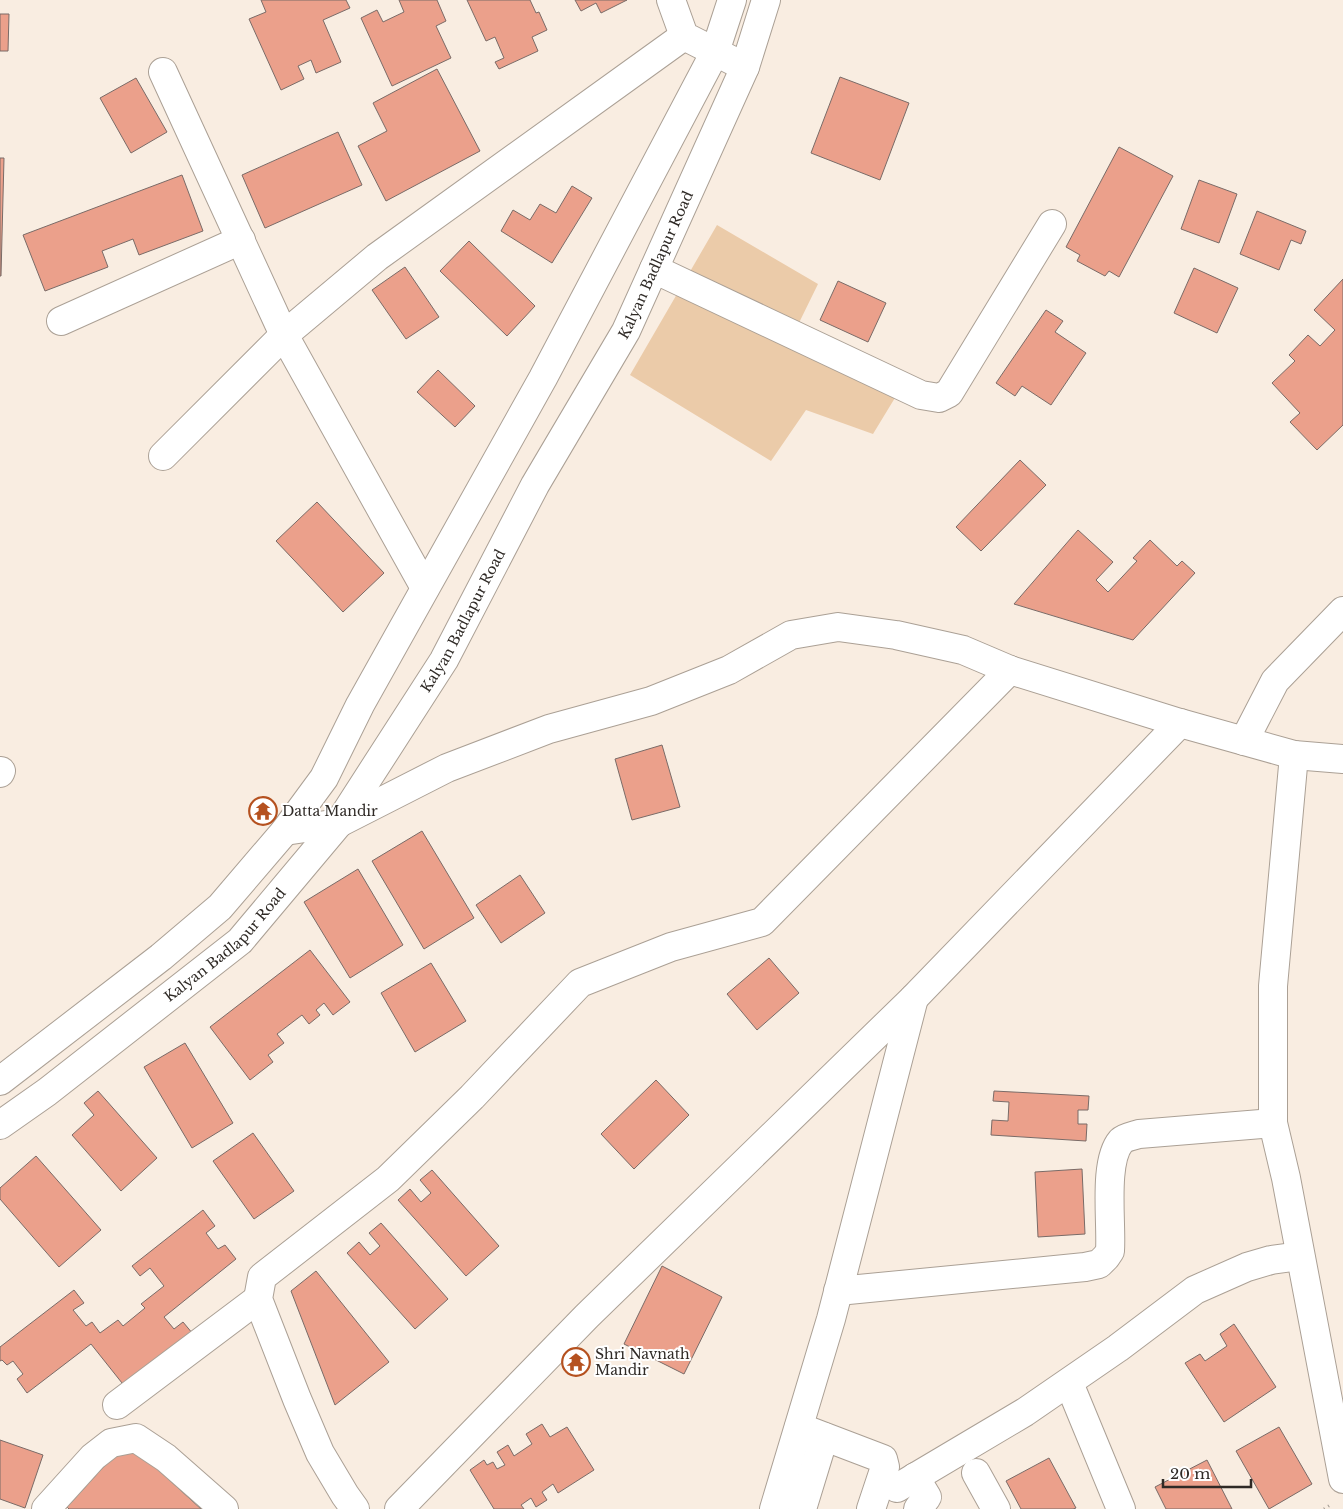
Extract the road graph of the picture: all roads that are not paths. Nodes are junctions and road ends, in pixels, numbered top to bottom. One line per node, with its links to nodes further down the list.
1 (671, 0): 4 (street)
2 (732, 0): 5 (street)
3 (766, 0): 6 (street, Kalyan Badlapur Road)
4 (684, 36): 5 (street); 12 (street)
5 (715, 52): 6 (street); 14 (street)
6 (744, 67): 10 (street, Kalyan Badlapur Road)
7 (163, 72): 9 (street)
8 (1052, 224): 10 (street)
9 (241, 240): 11 (street); 12 (street)
10 (654, 269): 21 (street, Kalyan Badlapur Road)
11 (61, 321)
12 (284, 335): 13 (street); 14 (street)
13 (163, 456)
14 (425, 588): 22 (street)
15 (1343, 611): 18 (street)
16 (1010, 670): 17 (street); 21 (street); 29 (street)
17 (1180, 723): 18 (street); 23 (street)
18 (1244, 741): 19 (street)
19 (1294, 754): 20 (street); 25 (street)
20 (1343, 759)
21 (339, 823): 22 (street); 26 (street, Kalyan Badlapur Road)
22 (285, 831): 24 (street)
23 (914, 998): 28 (street); 39 (street)
24 (0, 1081)
25 (1272, 1123): 27 (street); 28 (street)
26 (0, 1125)
27 (1300, 1256): 30 (street); 35 (street)
28 (838, 1291): 32 (street)
29 (258, 1299): 31 (street); 38 (street)
30 (1069, 1383): 43 (street); 45 (street)
31 (117, 1405)
32 (798, 1428): 33 (street); 40 (street)
33 (824, 1437): 41 (street); 42 (street)
34 (976, 1473): 44 (street)
35 (1343, 1479)
36 (46, 1509): 37 (street)
37 (224, 1509)
38 (355, 1509)
39 (399, 1509)
40 (774, 1509)
41 (802, 1509)
42 (871, 1509)
43 (918, 1509)
44 (996, 1509)
45 (1121, 1509)

